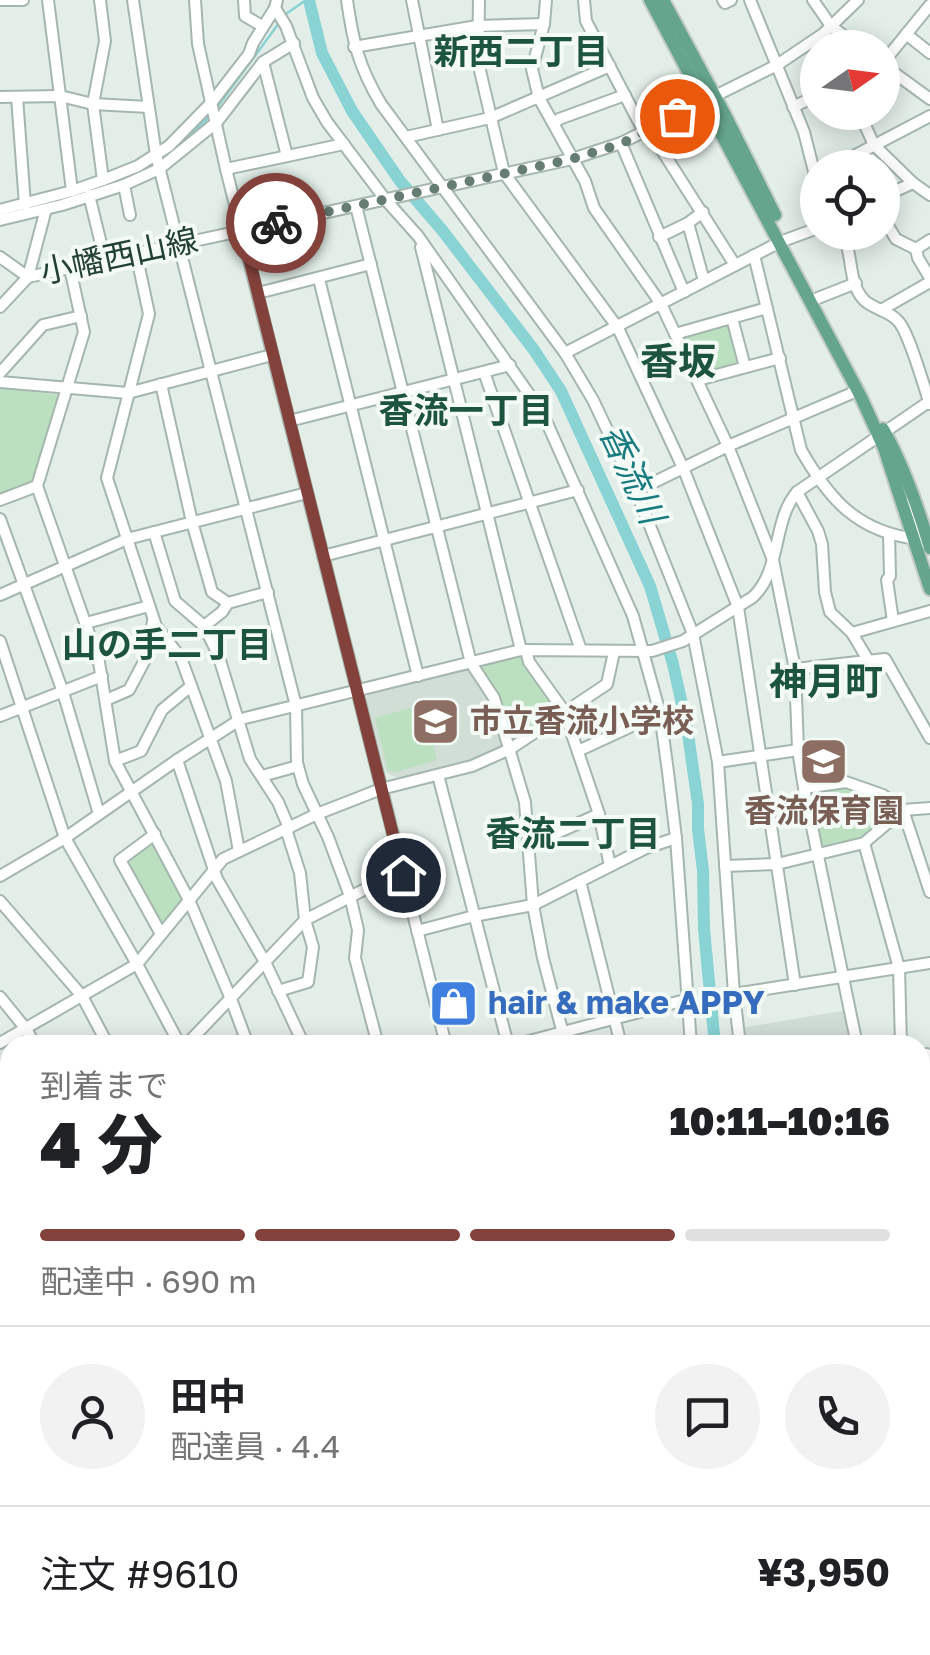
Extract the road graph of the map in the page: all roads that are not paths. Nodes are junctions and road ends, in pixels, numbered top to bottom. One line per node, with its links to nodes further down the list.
1 (0, 0): 2 (street)
2 (22, 0)
3 (48, 0): 36 (street)
4 (100, 0): 44 (street)
5 (133, 0): 46 (street)
6 (195, 0): 43 (street)
7 (244, 0): 22 (street)
8 (347, 0): 30 (street)
9 (412, 0): 26 (street)
10 (479, 0): 23 (street)
11 (546, 0): 21 (street)
12 (584, 0): 34 (street)
13 (657, 0): 42 (main road); 42 (main road)
14 (723, 0): 15 (street)
15 (731, 0)
16 (750, 0): 33 (street)
17 (813, 0): 24 (street)
18 (858, 0): 24 (street)
19 (276, 4): 22 (street); 28 (street)
20 (930, 5): 27 (street)
21 (544, 24): 23 (street); 40 (street)
22 (262, 26): 43 (street)
23 (477, 26): 26 (street); 49 (street)
24 (831, 26): 25 (street); 33 (street, 小幡西山線)
25 (836, 30)
26 (418, 34): 30 (street); 52 (street)
27 (906, 34): 29 (street); 31 (street)
28 (294, 42): 32 (street); 56 (street)
29 (900, 42)
30 (354, 47): 55 (street)
31 (930, 53)
32 (263, 62): 50 (street); 62 (street)
33 (777, 64): 42 (street, 小幡西山線); 47 (street)
34 (610, 66): 37 (street); 40 (street)
35 (900, 77): 41 (street)
36 (60, 96): 38 (street); 44 (street); 72 (street)
37 (625, 96): 51 (street); 54 (street)
38 (16, 97): 39 (street); 76 (street)
39 (0, 98)
40 (539, 98): 49 (street); 51 (street)
41 (930, 99)
42 (709, 100): 54 (street, 小幡西山線); 88 (main road); 88 (main road)
43 (212, 102): 50 (street); 61 (street)
44 (93, 104): 46 (street); 67 (street)
45 (800, 104): 47 (street)
46 (148, 107): 61 (street)
47 (793, 107): 59 (street)
48 (930, 116): 58 (street)
49 (490, 118): 52 (street); 66 (street)
50 (217, 122): 64 (street); 65 (street)
51 (554, 124): 63 (street)
52 (438, 130): 55 (street)
53 (867, 130): 58 (street)
54 (647, 131): 57 (street, 小幡西山線); 80 (street)
55 (406, 138): 70 (street)
56 (344, 144): 62 (street); 75 (street)
57 (621, 144): 63 (street, 小幡西山線); 87 (street)
58 (874, 145): 60 (street); 68 (street)
59 (809, 150)
60 (865, 150)
61 (156, 155): 64 (street); 67 (street)
62 (287, 156): 65 (street)
63 (572, 159): 66 (street, 小幡西山線); 109 (street)
64 (160, 169): 69 (street); 91 (street)
65 (226, 170): 84 (street)
66 (504, 174): 70 (street, 小幡西山線); 115 (street)
67 (104, 180): 72 (street)
68 (913, 183): 71 (street); 74 (street)
69 (124, 185): 73 (street); 81 (street)
70 (438, 188): 75 (street, 小幡西山線); 117 (street)
71 (900, 189)
72 (72, 191): 76 (street)
73 (89, 194): 78 (street); 97 (street)
74 (930, 195)
75 (388, 199): 77 (street, 小幡西山線); 86 (street)
76 (25, 204): 79 (street)
77 (356, 206): 84 (street, 小幡西山線); 98 (street)
78 (46, 209): 82 (street); 101 (street)
79 (0, 210)
80 (703, 212): 83 (street); 99 (street)
81 (130, 215)
82 (0, 220)
83 (688, 223): 87 (street); 104 (street)
84 (242, 230): 91 (street, 小幡西山線); 107 (street)
85 (800, 233): 88 (street)
86 (418, 236): 120 (street); 125 (street)
87 (660, 238): 106 (street)
88 (781, 239): 95 (street); 108 (main road); 130 (main road)
89 (930, 240): 93 (street)
90 (900, 241): 93 (street)
91 (180, 244): 94 (street, 小幡西山線); 122 (street)
92 (847, 250): 105 (street)
93 (916, 250): 103 (street)
94 (136, 253): 97 (street, 小幡西山線); 132 (street)
95 (754, 255): 99 (street); 111 (street)
96 (0, 257): 101 (street, 小幡西山線)
97 (105, 260): 100 (street, 小幡西山線)
98 (371, 264): 102 (street); 131 (street)
99 (735, 265): 104 (street)
100 (70, 268): 101 (street, 小幡西山線); 113 (street)
101 (28, 277): 110 (street)
102 (319, 279): 107 (street); 134 (street)
103 (930, 280): 112 (street)
104 (704, 281): 106 (street)
105 (856, 283): 108 (street); 112 (street)
106 (684, 292): 109 (street)
107 (258, 293): 118 (street)
108 (818, 298): 137 (main road)
109 (661, 304): 115 (street); 116 (street)
110 (0, 307)
111 (768, 308): 114 (street); 119 (street)
112 (880, 310): 133 (street)
113 (81, 316): 124 (street); 129 (street)
114 (732, 318): 116 (street); 121 (street)
115 (618, 328): 117 (street); 139 (street)
116 (675, 334): 126 (street)
117 (565, 353): 143 (street)
118 (272, 355): 122 (street); 136 (street)
119 (780, 358): 121 (street); 135 (street)
120 (510, 365): 123 (street); 142 (street)
121 (745, 367): 126 (street)
122 (212, 371): 128 (street); 148 (street)
123 (484, 372): 125 (street); 147 (street)
124 (0, 373)
125 (454, 380): 131 (street); 149 (street)
126 (698, 380): 138 (street)
127 (0, 382): 129 (street)
128 (161, 384): 132 (street); 151 (street)
129 (68, 388): 132 (street); 141 (street)
130 (857, 388): 135 (street); 137 (main road)
131 (403, 392): 134 (street); 152 (street)
132 (128, 393): 155 (street)
133 (930, 402): 137 (street)
134 (351, 406): 136 (street); 156 (street)
135 (794, 419): 138 (street); 140 (street)
136 (289, 421): 145 (street)
137 (882, 434): 140 (street); 157 (main road); 157 (main road)
138 (728, 446): 139 (street); 159 (street)
139 (684, 470): 143 (street); 168 (street)
140 (817, 478): 144 (street); 154 (street)
141 (37, 486): 146 (street); 160 (street)
142 (578, 490): 147 (street); 179 (street)
143 (636, 491): 175 (street)
144 (797, 492): 159 (street); 174 (street)
145 (307, 493): 148 (street); 158 (street)
146 (0, 500)
147 (530, 502): 149 (street); 178 (street)
148 (247, 508): 151 (street); 164 (street)
149 (487, 512): 152 (street); 177 (street)
150 (0, 518): 162 (street)
151 (192, 522): 153 (street); 166 (street)
152 (436, 525): 156 (street); 182 (street)
153 (154, 532): 155 (street); 173 (street)
154 (888, 534): 157 (street); 171 (street)
155 (127, 539): 160 (street); 167 (street)
156 (384, 541): 158 (street); 185 (street)
157 (925, 542): 161 (street); 163 (main road)
158 (323, 556): 188 (street)
159 (773, 560): 168 (street); 183 (street)
160 (65, 566): 162 (street); 172 (street)
161 (930, 571)
162 (25, 584): 165 (street); 187 (street)
163 (930, 589)
164 (268, 592): 166 (street); 190 (street)
165 (0, 595)
166 (228, 603): 173 (street)
167 (149, 606): 170 (street); 172 (street)
168 (738, 606): 175 (street); 201 (street)
169 (930, 611): 171 (street)
170 (154, 620): 186 (street); 189 (street)
171 (894, 621): 174 (street)
172 (86, 623): 184 (street)
173 (204, 626): 195 (street)
174 (852, 634): 181 (street)
175 (688, 638): 179 (street); 204 (street)
176 (0, 641): 191 (street)
177 (524, 650): 178 (street); 182 (street); 192 (street)
178 (582, 650): 180 (street)
179 (650, 651): 180 (street); 193 (street)
180 (614, 652): 192 (street)
181 (868, 660): 183 (street); 196 (street)
182 (471, 663): 185 (street); 198 (street)
183 (795, 669): 199 (street)
184 (102, 676): 187 (street); 189 (street)
185 (418, 676): 188 (street)
186 (190, 686): 197 (street); 202 (street)
187 (63, 692): 191 (street); 213 (street)
188 (357, 692): 190 (street); 208 (street)
189 (106, 700): 202 (street)
190 (296, 706): 195 (street); 205 (street)
191 (22, 708): 194 (street); 218 (street)
192 (564, 710): 198 (street); 200 (street)
193 (660, 714): 200 (street); 219 (street)
194 (0, 716)
195 (238, 722): 197 (street); 207 (street)
196 (930, 738)
197 (209, 740): 203 (street); 222 (street)
198 (510, 749): 206 (street); 221 (street)
199 (798, 750): 201 (street); 209 (street)
200 (578, 752): 215 (street)
201 (760, 755): 204 (street); 224 (street)
202 (115, 760): 210 (street)
203 (177, 760): 210 (street); 227 (street)
204 (718, 762): 226 (street)
205 (298, 766): 207 (street); 214 (street)
206 (438, 775): 208 (street); 236 (street)
207 (262, 776): 216 (street)
208 (381, 788): 214 (street); 228 (street)
209 (804, 788): 212 (street); 223 (street)
210 (132, 791): 213 (street); 217 (street)
211 (930, 808): 212 (street)
212 (903, 810): 220 (street); 231 (street)
213 (100, 814): 218 (street)
214 (317, 814): 216 (street); 232 (street)
215 (599, 814): 221 (street); 225 (street)
216 (288, 828): 222 (street); 237 (street)
217 (155, 834): 233 (street); 239 (street)
218 (65, 838): 229 (street); 242 (street)
219 (676, 838): 225 (street); 251 (street)
220 (864, 844): 223 (street); 243 (street)
221 (528, 846): 235 (street)
222 (240, 850): 227 (street)
223 (818, 854): 224 (street); 244 (street)
224 (776, 864): 226 (street); 245 (street)
225 (610, 866): 230 (street)
226 (726, 866): 247 (street)
227 (214, 871): 233 (street); 240 (street)
228 (403, 875): 232 (street); 238 (street)
229 (0, 876)
230 (580, 881): 235 (street); 252 (street)
231 (930, 892)
232 (350, 896): 237 (street); 262 (street)
233 (189, 900): 239 (street); 250 (street)
234 (0, 901): 248 (street)
235 (534, 905): 236 (street); 254 (street)
236 (474, 916): 238 (street); 264 (street)
237 (305, 920): 240 (street); 246 (street)
238 (417, 932): 263 (street)
239 (161, 934): 242 (street)
240 (265, 962): 246 (street); 250 (street)
241 (930, 962): 243 (street)
242 (138, 964): 248 (street); 258 (street)
243 (899, 968): 244 (street); 271 (street)
244 (844, 976): 245 (street); 270 (street)
245 (795, 984): 247 (street)
246 (278, 991): 261 (street)
247 (734, 994): 269 (street)
248 (82, 996): 253 (street); 257 (street)
249 (0, 997): 253 (street)
250 (231, 999): 259 (street); 260 (street)
251 (689, 1000): 252 (street); 268 (street)
252 (615, 1019): 254 (street); 267 (street)
253 (26, 1030): 255 (street); 256 (street)
254 (562, 1032): 265 (street); 266 (street)
255 (16, 1035)
256 (29, 1035)
257 (103, 1035)
258 (177, 1035)
259 (193, 1035)
260 (244, 1035)
261 (299, 1035)
262 (375, 1035)
263 (443, 1035)
264 (508, 1035)
265 (550, 1035)
266 (563, 1035)
267 (619, 1035)
268 (691, 1035)
269 (739, 1035)
270 (855, 1035)
271 (901, 1035)

